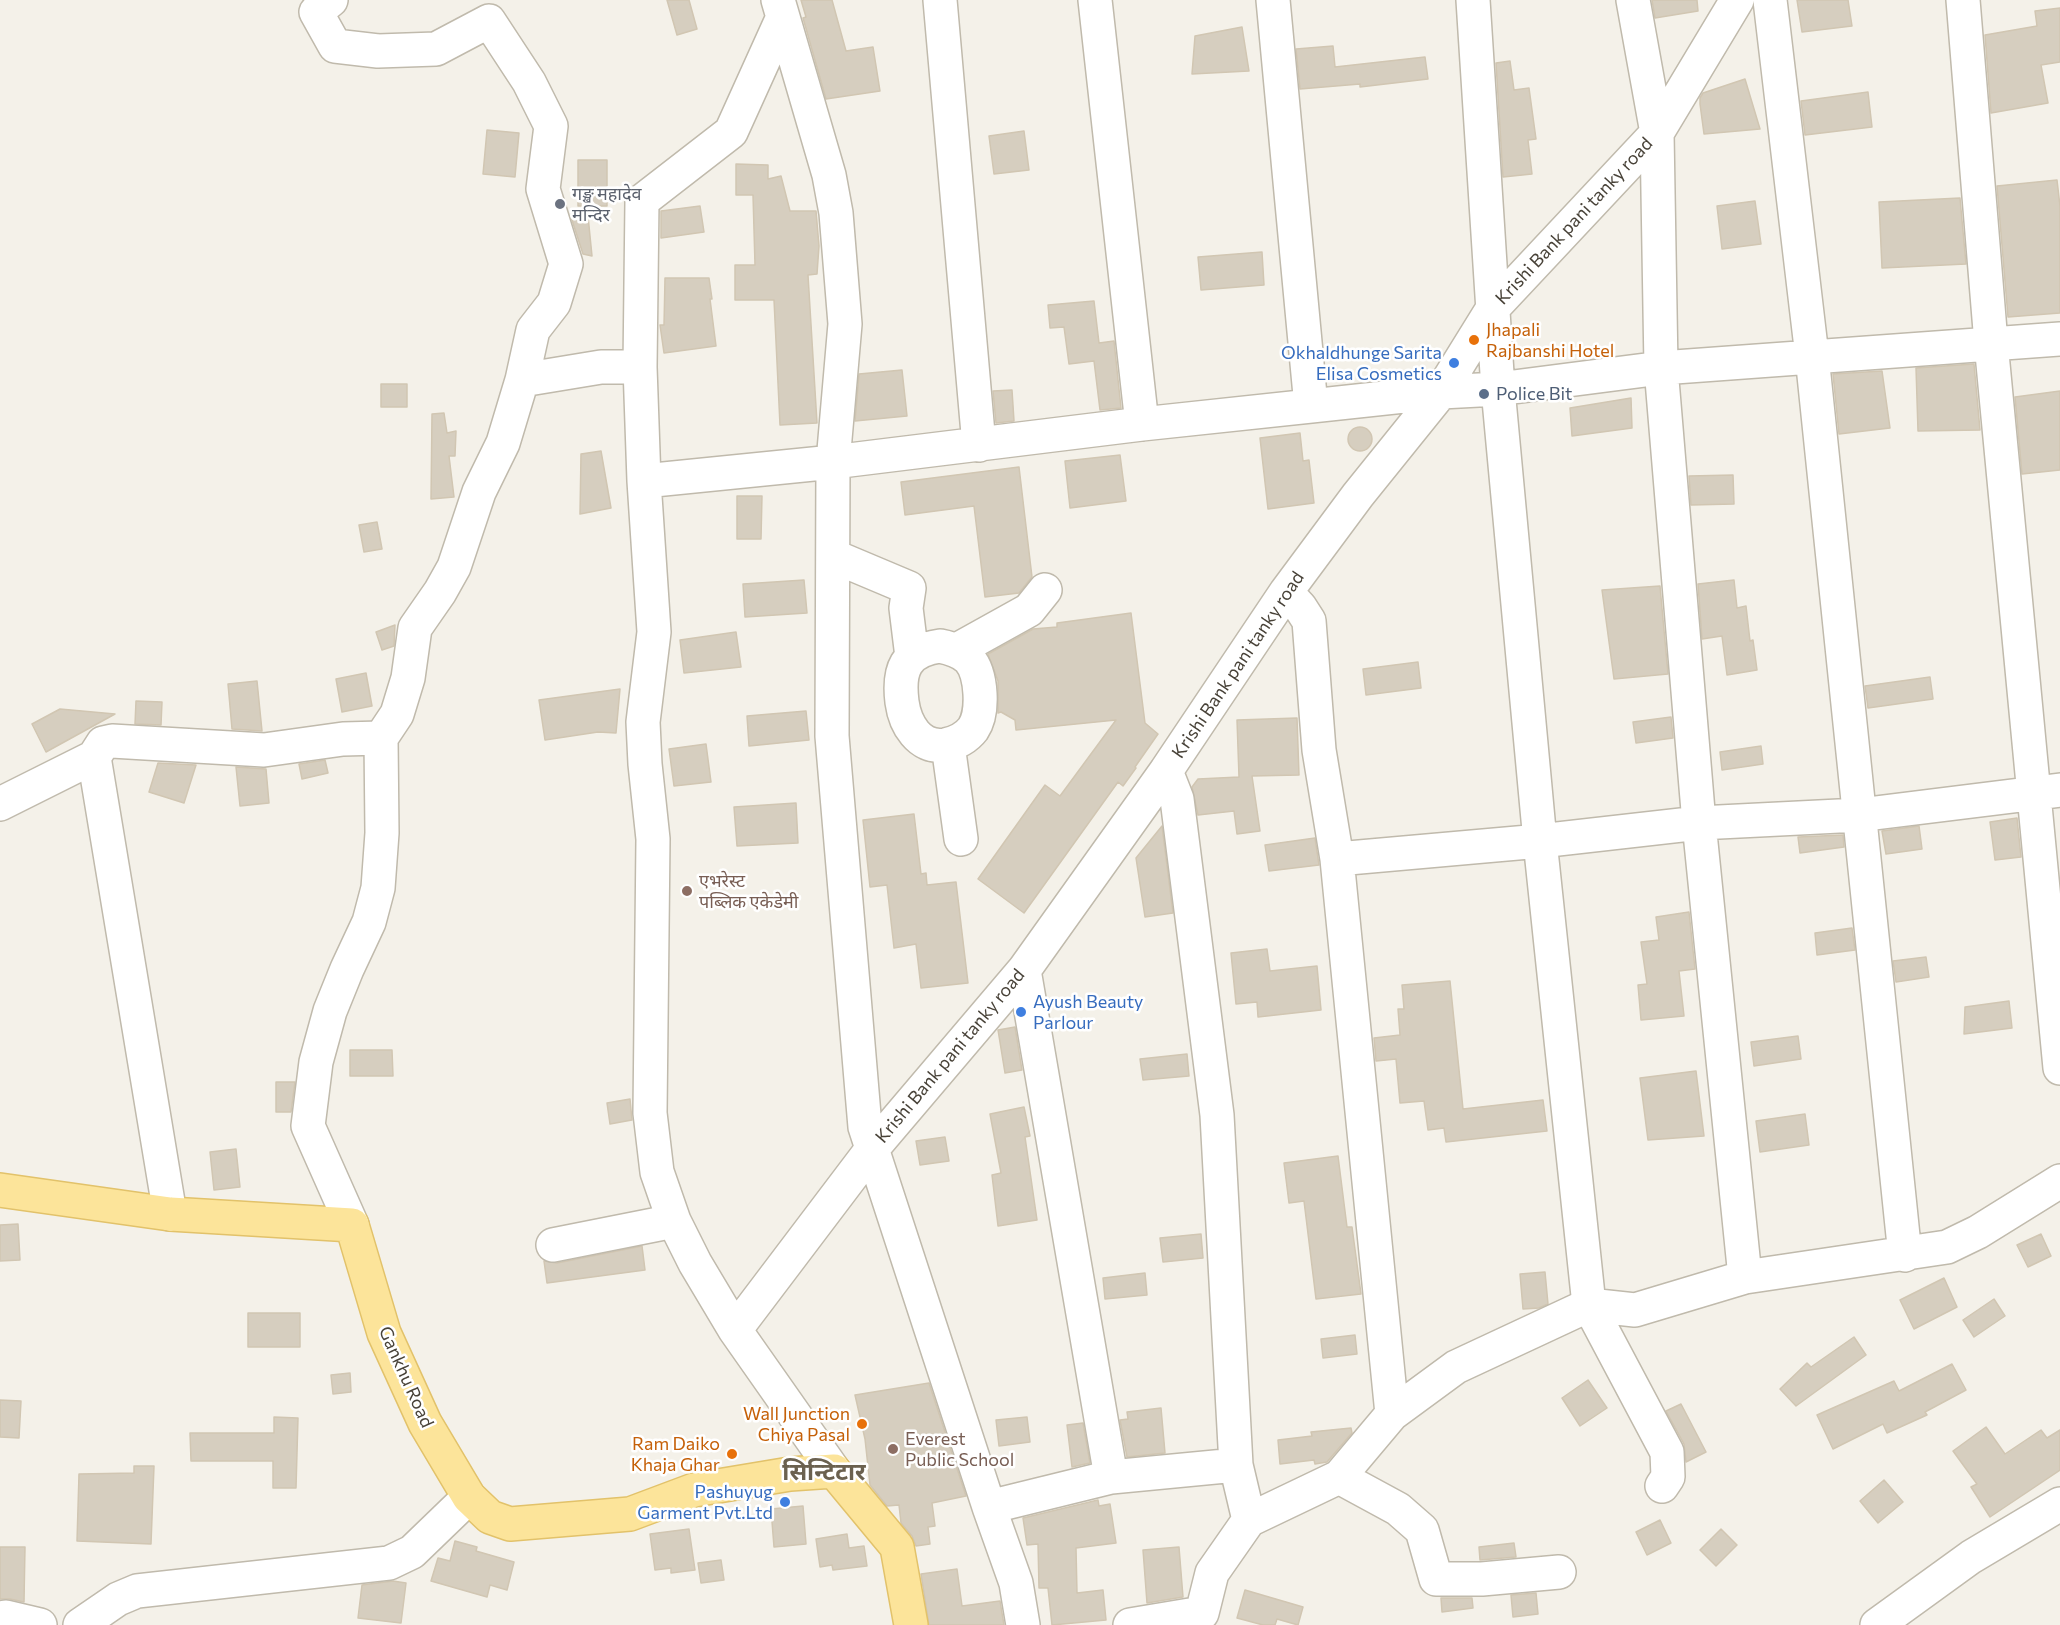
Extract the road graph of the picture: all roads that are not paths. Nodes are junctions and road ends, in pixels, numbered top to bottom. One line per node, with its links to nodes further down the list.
1 (940, 0): 23 (street)
2 (1095, 0): 22 (street)
3 (1273, 0): 21 (street)
4 (1473, 0): 12 (street)
5 (1634, 0): 11 (street)
6 (1737, 0): 11 (street, Krishi Bank pani tanky road)
7 (1770, 0): 15 (street)
8 (1963, 0): 14 (street)
9 (318, 4): 18 (street)
10 (780, 9): 16 (street); 24 (street)
11 (1657, 132): 12 (street, Krishi Bank pani tanky road); 17 (street)
12 (1493, 308): 19 (street); 20 (street, Krishi Bank pani tanky road)
13 (2060, 339): 14 (street)
14 (1991, 343): 15 (street); 35 (street)
15 (1812, 356): 17 (street); 37 (street)
16 (640, 367): 18 (street); 25 (street)
17 (1661, 368): 19 (street); 38 (street)
18 (522, 380): 31 (street)
19 (1498, 389): 20 (street); 40 (street)
20 (1441, 392): 21 (street); 28 (street, Krishi Bank pani tanky road)
21 (1311, 406): 22 (street)
22 (1142, 424): 23 (street)
23 (979, 445): 24 (street)
24 (833, 462): 25 (street); 26 (street)
25 (644, 481): 48 (street)
26 (833, 556): 30 (street); 44 (street)
27 (1045, 590): 29 (street)
28 (1286, 592): 34 (street, Krishi Bank pani tanky road); 41 (street)
29 (957, 650): 30 (street); 32 (street)
30 (912, 657): 32 (street)
31 (381, 738): 33 (street); 49 (street)
32 (948, 745): 39 (street)
33 (94, 757): 36 (street); 47 (street)
34 (1166, 771): 42 (street, Krishi Bank pani tanky road); 56 (street)
35 (2047, 791): 37 (street); 43 (street)
36 (0, 804)
37 (1859, 815): 38 (street); 51 (street)
38 (1700, 824): 40 (street); 52 (street)
39 (961, 839)
40 (1540, 841): 41 (street); 53 (street)
41 (1337, 859): 55 (street)
42 (1024, 970): 44 (street, Krishi Bank pani tanky road); 58 (street)
43 (2060, 1068)
44 (872, 1149): 54 (street, Krishi Bank pani tanky road); 63 (street)
45 (2060, 1181): 51 (street)
46 (0, 1190): 47 (main road)
47 (170, 1214): 49 (main road)
48 (674, 1221): 50 (street); 54 (street)
49 (352, 1225): 61 (main road, Gankhu Road)
50 (553, 1245)
51 (1905, 1255): 52 (street)
52 (1745, 1277): 53 (street)
53 (1589, 1305): 55 (street); 60 (street)
54 (735, 1330): 57 (street)
55 (1392, 1414): 59 (street)
56 (1236, 1465): 58 (street); 64 (street)
57 (834, 1471): 61 (main road, Gankhu Road); 70 (main road)
58 (1111, 1477): 63 (street)
59 (1339, 1477): 64 (street); 65 (street)
60 (1662, 1486)
61 (469, 1497): 69 (street)
62 (2060, 1504): 73 (street)
63 (989, 1506): 71 (street)
64 (1249, 1520): 67 (street)
65 (1559, 1572)
66 (0, 1618): 68 (street)
67 (1207, 1619): 72 (street)
68 (40, 1625)
69 (80, 1625)
70 (911, 1625)
71 (1023, 1625)
72 (1130, 1625)
73 (1877, 1625)

